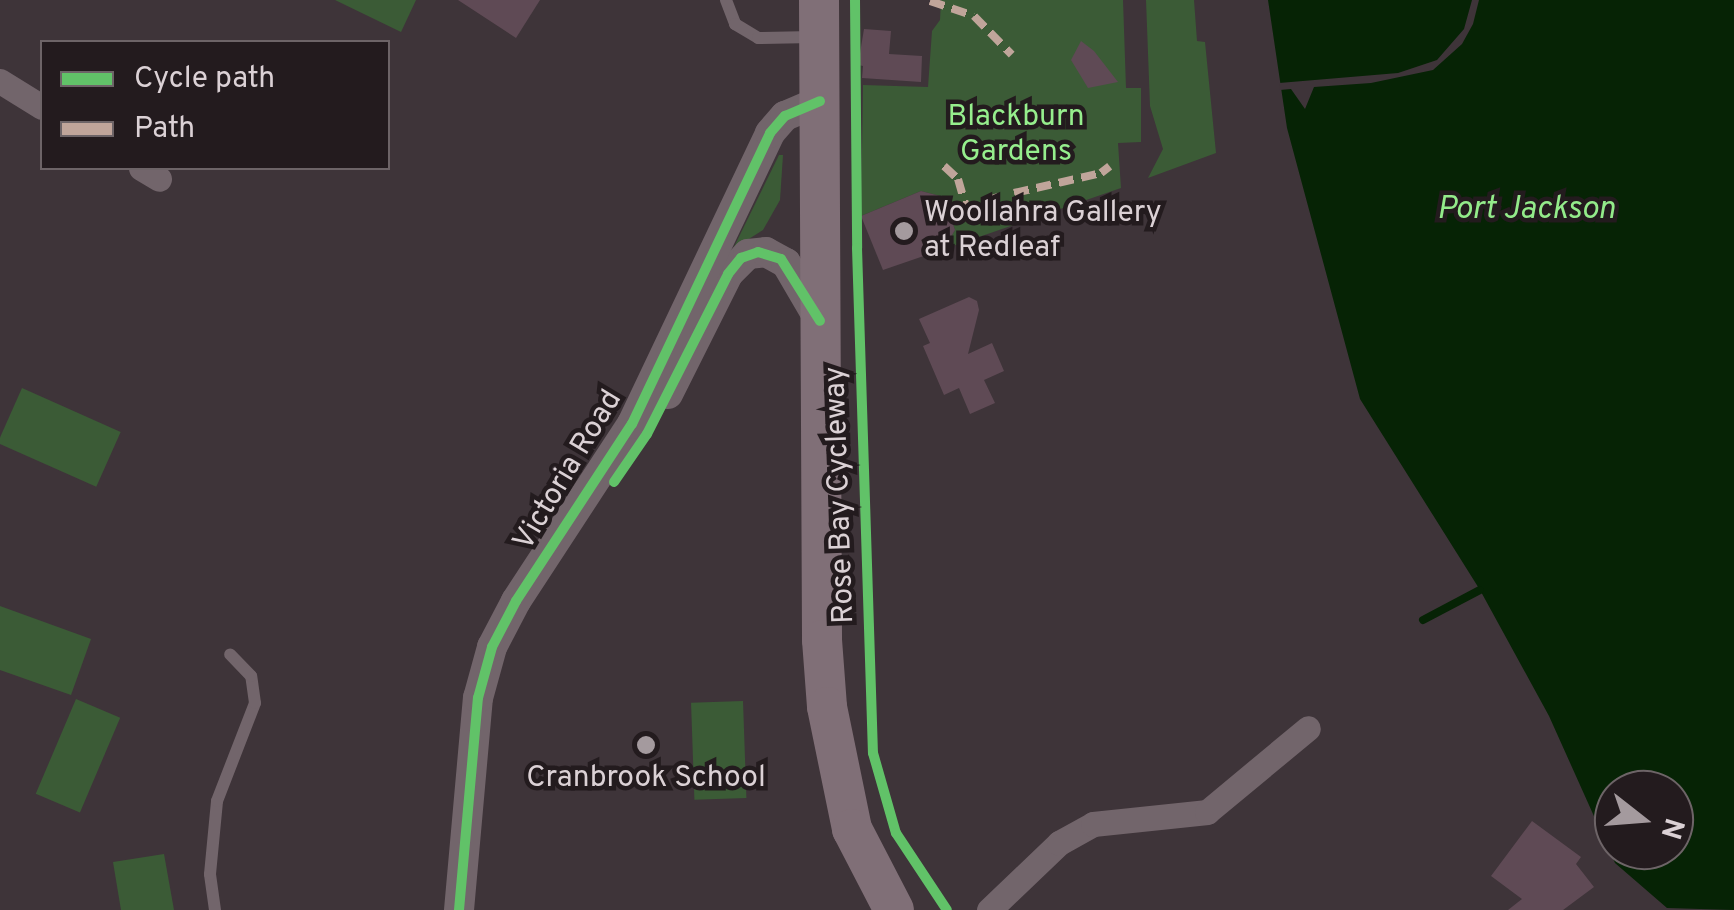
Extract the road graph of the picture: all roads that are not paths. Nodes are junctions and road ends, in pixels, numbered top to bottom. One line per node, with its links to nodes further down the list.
1 (726, 0): 2 (lane)
2 (819, 18): 4 (main road)
3 (0, 81): 5 (street)
4 (820, 101): 6 (main road); 7 (street, Victoria Road)
5 (40, 106)
6 (820, 321): 7 (street); 12 (main road)
7 (544, 562): 11 (street, Victoria Road)
8 (230, 654): 10 (lane)
9 (1308, 728): 13 (street)
10 (215, 910)
11 (458, 910)
12 (894, 910)
13 (989, 910)

